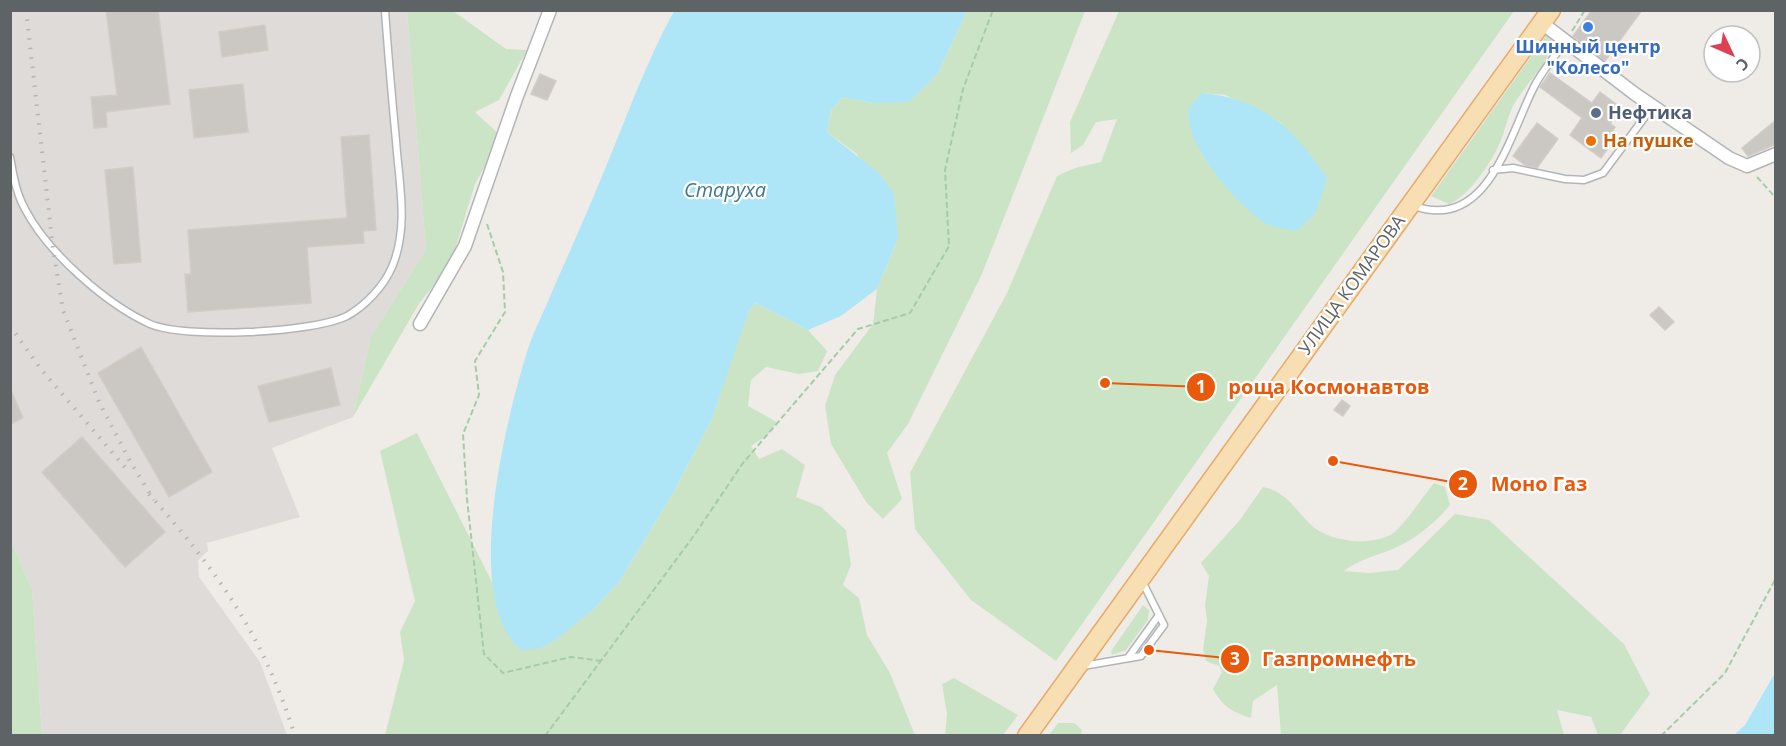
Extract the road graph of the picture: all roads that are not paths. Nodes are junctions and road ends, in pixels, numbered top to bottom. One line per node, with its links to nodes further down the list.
1 (385, 10): 7 (lane)
2 (550, 10): 10 (street)
3 (1546, 17): 4 (street); 9 (main road, УЛИЦА КОМАРОВА)
4 (1566, 41): 5 (street); 8 (lane)
5 (1653, 106): 6 (street); 8 (lane)
6 (1776, 154)
7 (10, 157)
8 (1493, 170): 9 (lane)
9 (1410, 205): 11 (main road, УЛИЦА КОМАРОВА)
10 (420, 324)
11 (1140, 578): 12 (main road, УЛИЦА КОМАРОВА); 12 (lane)
12 (1077, 667): 13 (main road, УЛИЦА КОМАРОВА)
13 (1027, 735)

